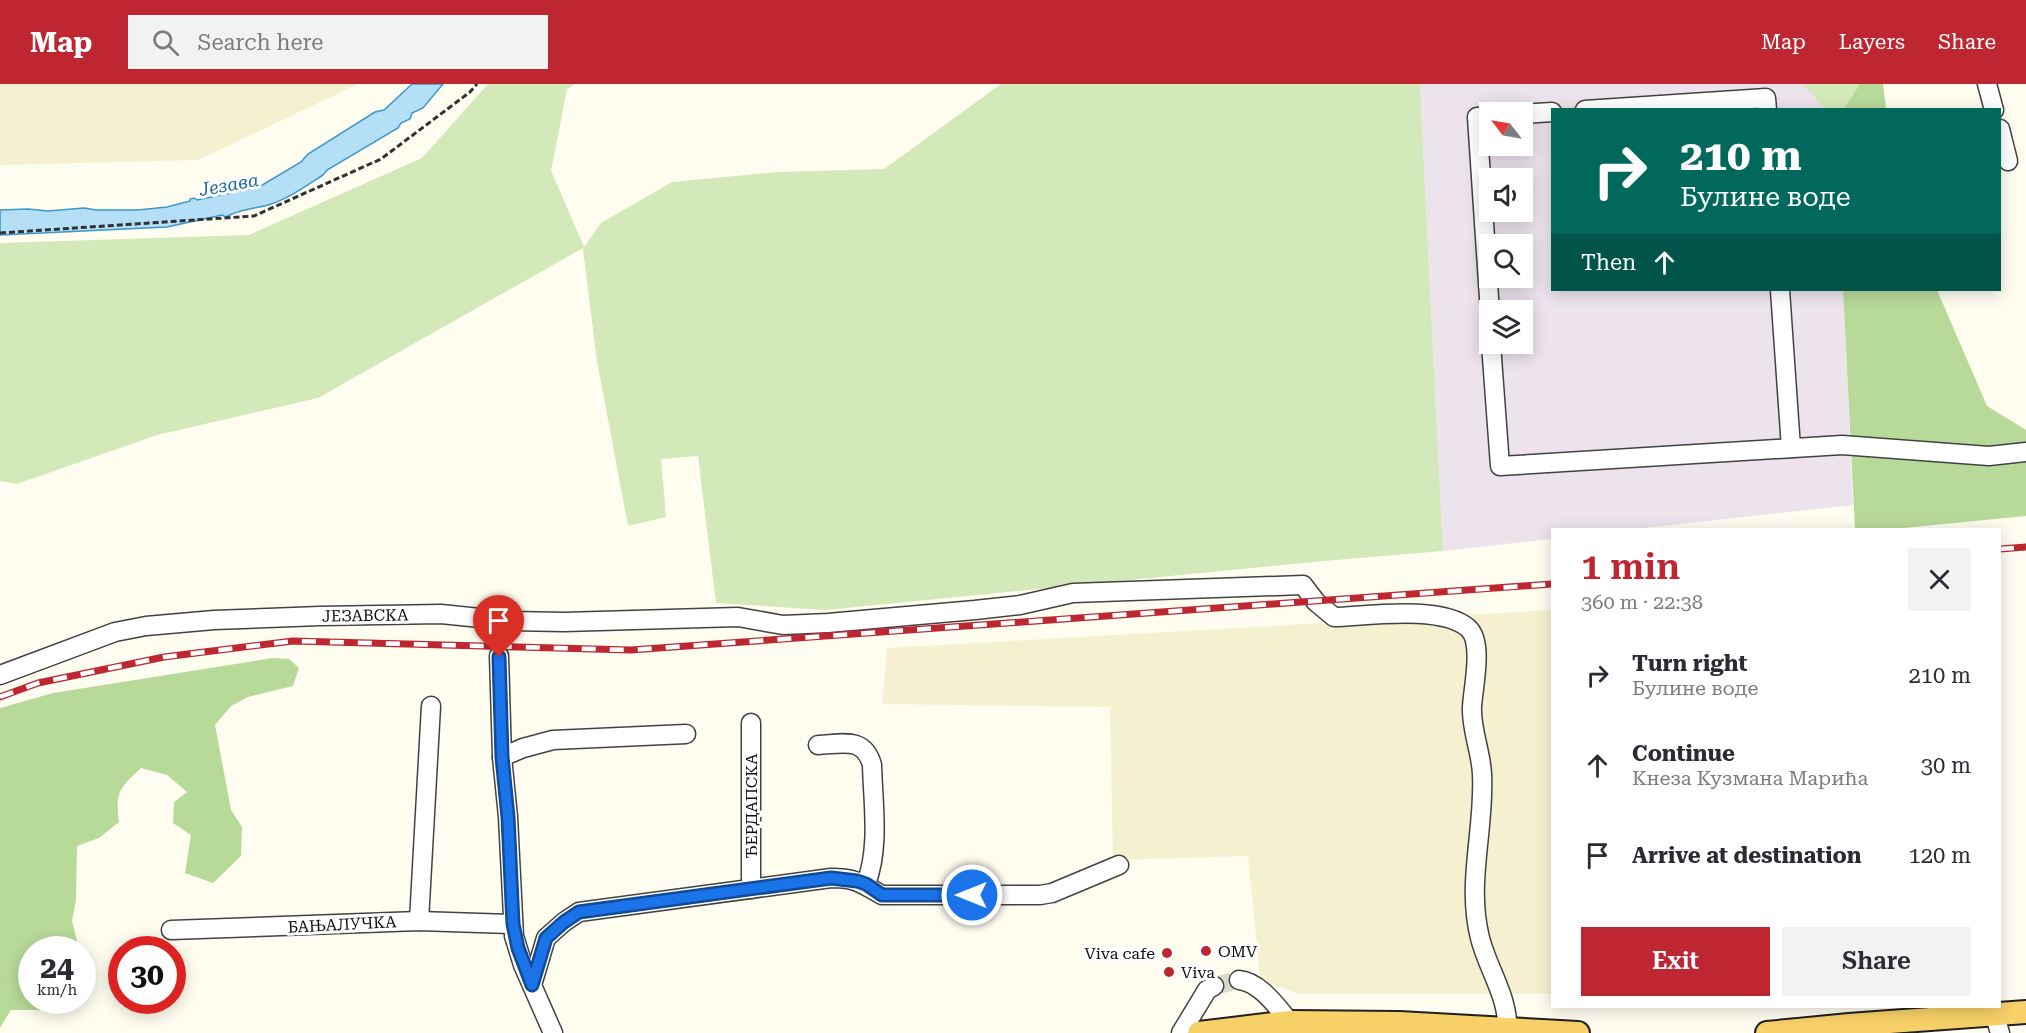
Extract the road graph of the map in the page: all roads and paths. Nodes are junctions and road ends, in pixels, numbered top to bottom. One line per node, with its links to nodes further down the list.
1 (477, 84): 13 (path)
2 (1988, 84): 5 (street)
3 (1615, 108): 4 (street)
4 (1767, 108)
5 (1994, 108)
6 (1551, 112): 7 (street)
7 (1533, 113)
8 (1479, 117): 10 (street)
9 (2001, 133): 12 (street)
10 (1479, 147)
11 (1480, 156): 15 (street)
12 (2008, 161)
13 (0, 233)
14 (1780, 291): 17 (street)
15 (1489, 300)
16 (1492, 354): 17 (street)
17 (1791, 448): 18 (street)
18 (2026, 452)
19 (499, 657): 25 (street)
20 (0, 675): 38 (street, ЈЕЗАВСКА)
21 (430, 706): 29 (street)
22 (751, 723): 28 (street, ЂЕРДАПСКА)
23 (686, 734): 25 (street)
24 (818, 745): 27 (street)
25 (502, 757): 30 (street)
26 (1119, 865): 27 (street)
27 (866, 884): 28 (street)
28 (751, 889): 33 (street)
29 (419, 921): 30 (street, БАЊАЛУЧКА); 31 (street, БАЊАЛУЧКА)
30 (513, 924): 33 (street)
31 (171, 930)
32 (1239, 980): 36 (street)
33 (532, 985): 39 (street)
34 (1214, 986): 40 (street)
35 (2026, 1012): 37 (main road)
36 (1290, 1022): 38 (main road); 41 (main road)
37 (1998, 1024): 43 (main road)
38 (1507, 1031): 42 (main road)
39 (553, 1033)
40 (1181, 1033)
41 (1199, 1033)
42 (1578, 1033)
43 (1767, 1033)

